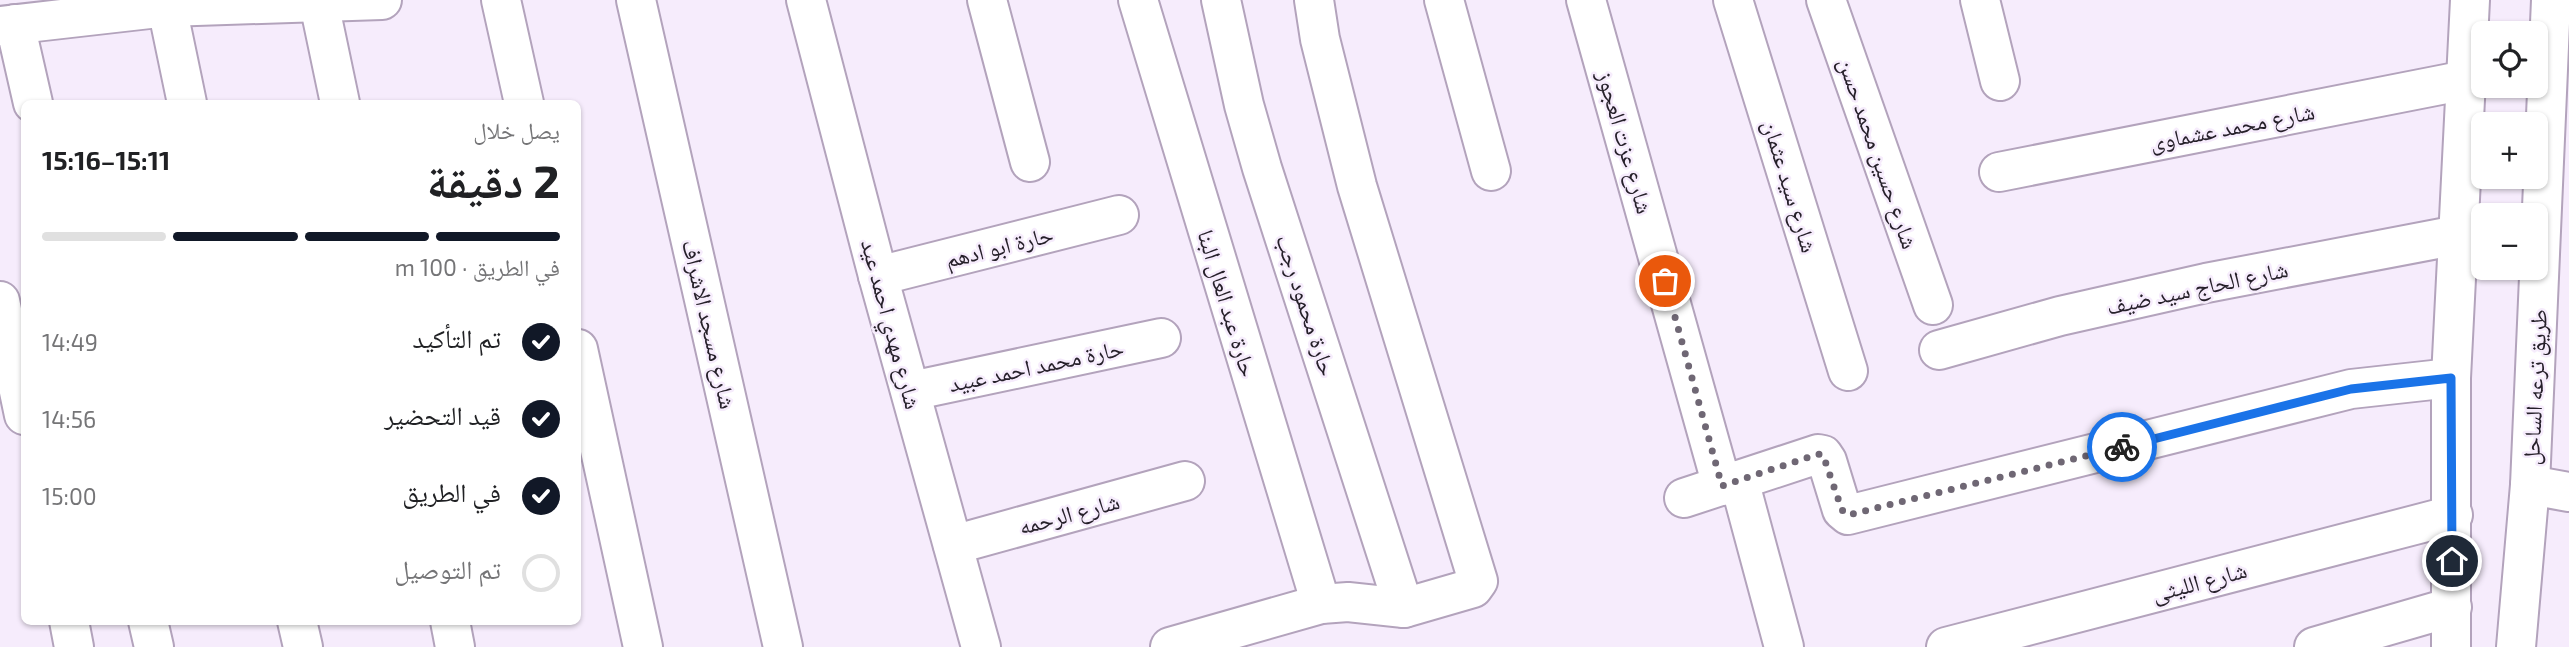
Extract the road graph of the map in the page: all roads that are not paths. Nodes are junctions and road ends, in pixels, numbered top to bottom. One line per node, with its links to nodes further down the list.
1 (382, 0): 16 (street)
2 (501, 0): 24 (street)
3 (636, 0): 61 (street, شارع مسجد الاشراف)
4 (806, 0): 31 (street, شارع مهدي احمد عيد)
5 (987, 0): 25 (street)
6 (1138, 0): 48 (street, حارة عبد العال البنا)
7 (1221, 0): 50 (street, حارة محمود رجب)
8 (1314, 0): 50 (street)
9 (1444, 0): 26 (street)
10 (1586, 0): 42 (street, شارع عزت العجوز)
11 (1733, 0): 37 (street, شارع سيد عثمان)
12 (1826, 0): 33 (street, شارع حسين محمد حسن)
13 (1980, 0): 19 (street)
14 (2470, 0): 20 (street)
15 (2552, 0): 28 (street, طريق ترعه الساحل)
16 (319, 3): 17 (street); 23 (street)
17 (167, 7): 18 (street); 22 (street)
18 (7, 25): 21 (street)
19 (2000, 80)
20 (2466, 80): 27 (street, شارع محمد عشماوى); 30 (street)
21 (32, 100)
22 (186, 100)
23 (339, 100)
24 (523, 100)
25 (1030, 162)
26 (1491, 171)
27 (1998, 172)
28 (2556, 174): 43 (street, طريق ترعه الساحل)
29 (1119, 215): 31 (street, حارة ابو ادهم)
30 (2458, 234): 35 (street, شارع الحاج سيد ضيف); 38 (street)
31 (878, 276): 39 (street, شارع مهدي احمد عيد)
32 (0, 301): 40 (street)
33 (1933, 305)
34 (1161, 338): 39 (street, حارة محمد احمد عبيد)
35 (1939, 350)
36 (581, 363): 60 (street)
37 (1848, 371)
38 (2451, 378): 42 (street); 46 (street)
39 (911, 391): 47 (street, شارع مهدي احمد عيد)
40 (21, 401)
41 (1185, 481): 47 (street, شارع الرحمه)
42 (1730, 483): 45 (street); 64 (street, شارع عزت العجوز)
43 (2530, 485): 44 (street); 68 (street, طريق ترعه الساحل)
44 (2569, 492)
45 (1684, 498)
46 (2453, 515): 49 (street); 55 (street, شارع الليثى)
47 (953, 545): 62 (street, شارع مهدي احمد عيد)
48 (1321, 604): 50 (street); 63 (street)
49 (2452, 607): 66 (street); 67 (street)
50 (1404, 608)
51 (70, 625): 56 (street)
52 (149, 625): 57 (street)
53 (298, 625): 58 (street)
54 (451, 625): 59 (street)
55 (2050, 634): 65 (street, شارع الليثى)
56 (74, 647)
57 (154, 647)
58 (303, 647)
59 (456, 647)
60 (643, 647)
61 (783, 647)
62 (981, 647)
63 (1170, 647)
64 (1784, 647)
65 (1945, 647)
66 (2314, 647)
67 (2451, 647)
68 (2516, 647)

